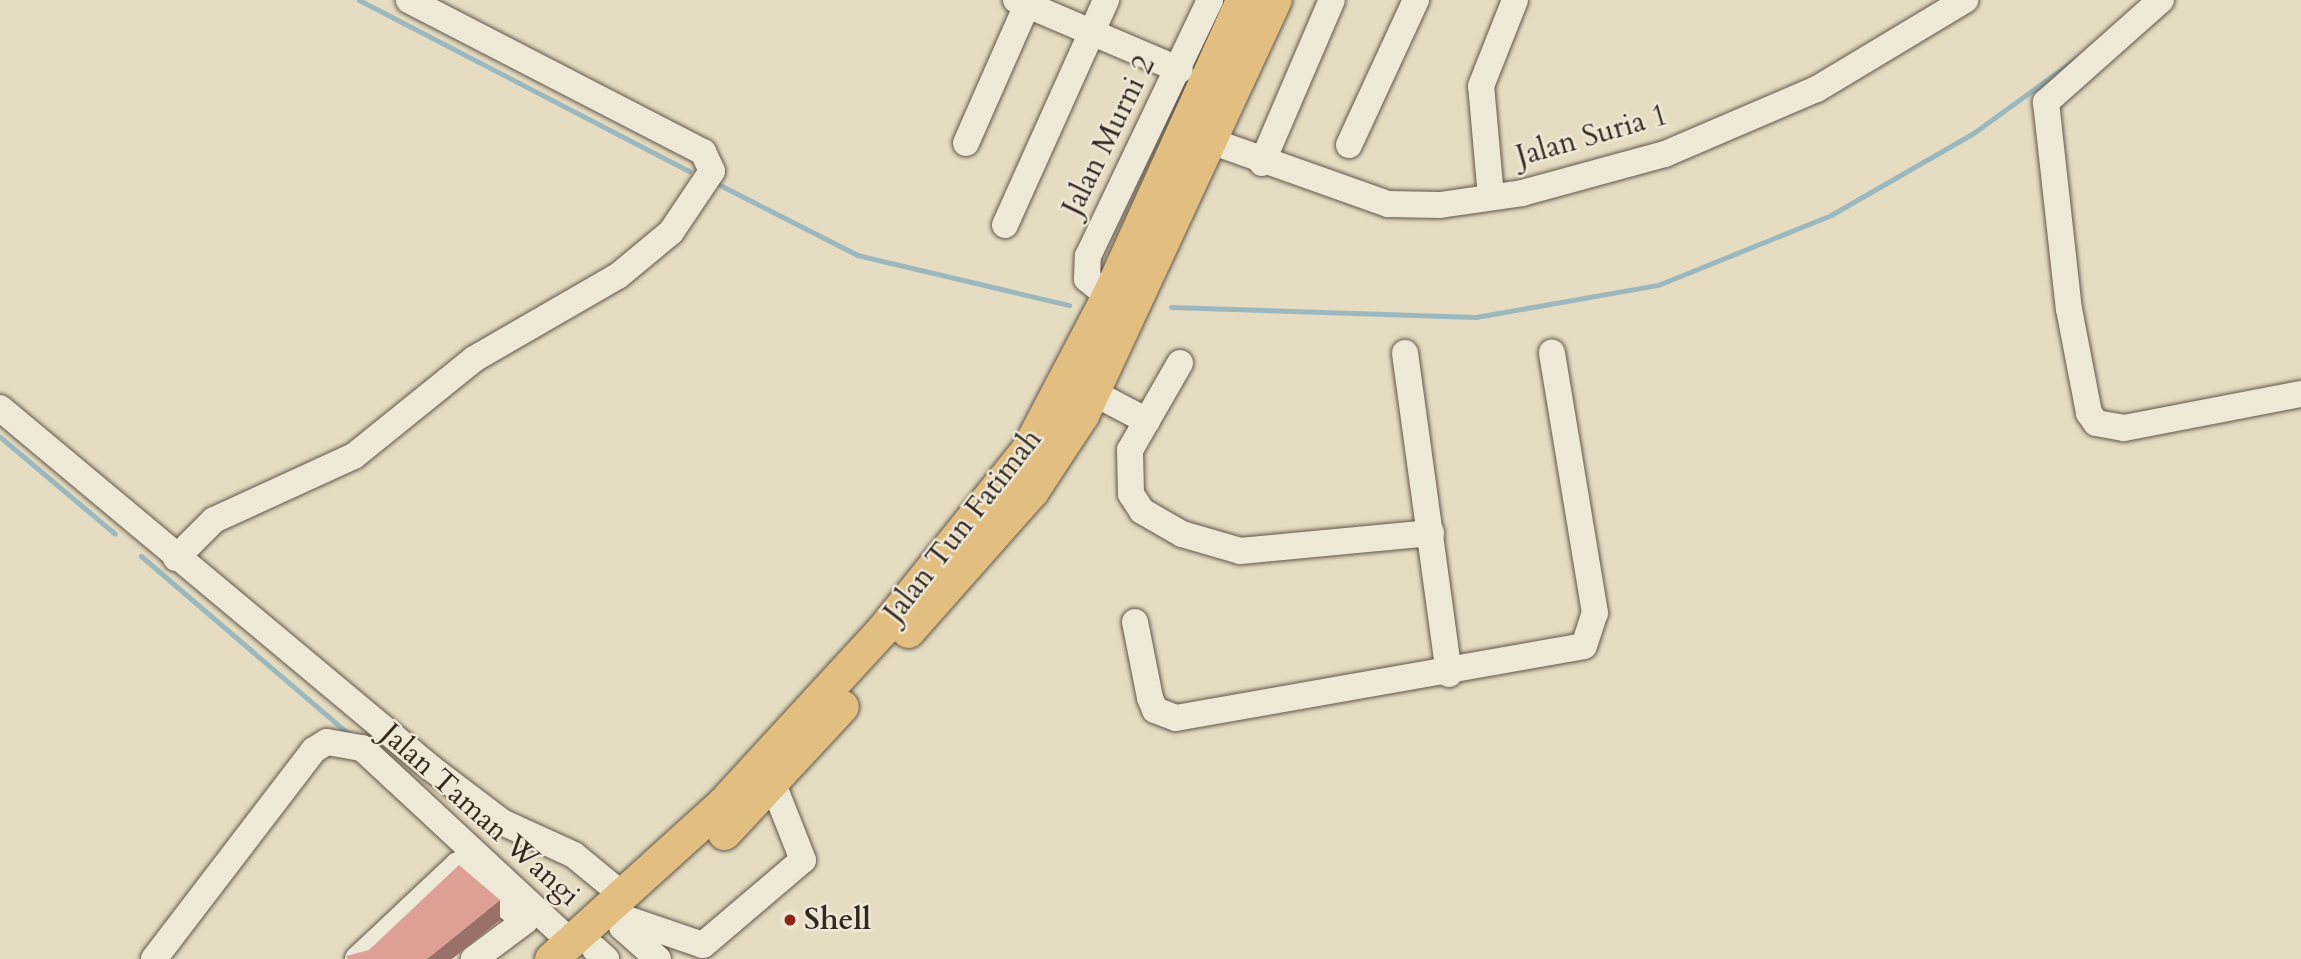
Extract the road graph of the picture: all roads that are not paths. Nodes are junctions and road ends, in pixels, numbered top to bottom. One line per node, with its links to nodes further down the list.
1 (409, 0): 29 (street)
2 (1106, 0): 12 (street)
3 (1210, 0): 13 (street, Jalan Murni 2)
4 (1242, 0): 14 (main road, Jalan Tun Fatimah)
5 (1275, 0): 14 (main road, Jalan Tun Fatimah)
6 (1332, 0): 17 (street)
7 (1416, 0): 16 (street)
8 (1515, 0): 18 (street)
9 (1965, 0): 18 (street, Jalan Suria 1)
10 (2161, 0): 25 (street)
11 (1024, 1): 12 (street); 15 (street)
12 (1092, 31): 13 (street); 19 (street)
13 (1180, 70): 20 (street, Jalan Murni 2)
14 (1198, 137): 17 (street, Jalan Suria 1); 20 (main road, Jalan Tun Fatimah); 24 (main road, Jalan Tun Fatimah)
15 (966, 143)
16 (1349, 145)
17 (1262, 163): 18 (street, Jalan Suria 1)
18 (1490, 197)
19 (1005, 225)
20 (1108, 296): 33 (main road, Jalan Tun Fatimah)
21 (1405, 353): 28 (street)
22 (1552, 353): 31 (street)
23 (1180, 363): 27 (street)
24 (1094, 393): 27 (street); 32 (main road, Jalan Tun Fatimah)
25 (2301, 394)
26 (0, 408): 29 (street)
27 (1147, 421): 28 (street)
28 (1430, 533): 31 (street)
29 (176, 558): 33 (street)
30 (1135, 622): 31 (street)
31 (1449, 674)
32 (773, 784): 33 (main road, Jalan Tun Fatimah); 33 (street)
33 (626, 914): 34 (main road, Jalan Tun Fatimah); 38 (street)
34 (582, 954): 35 (street, Jalan Taman Wangi)
35 (154, 959)
36 (358, 959): 37 (street)
37 (474, 959)
38 (658, 959)

